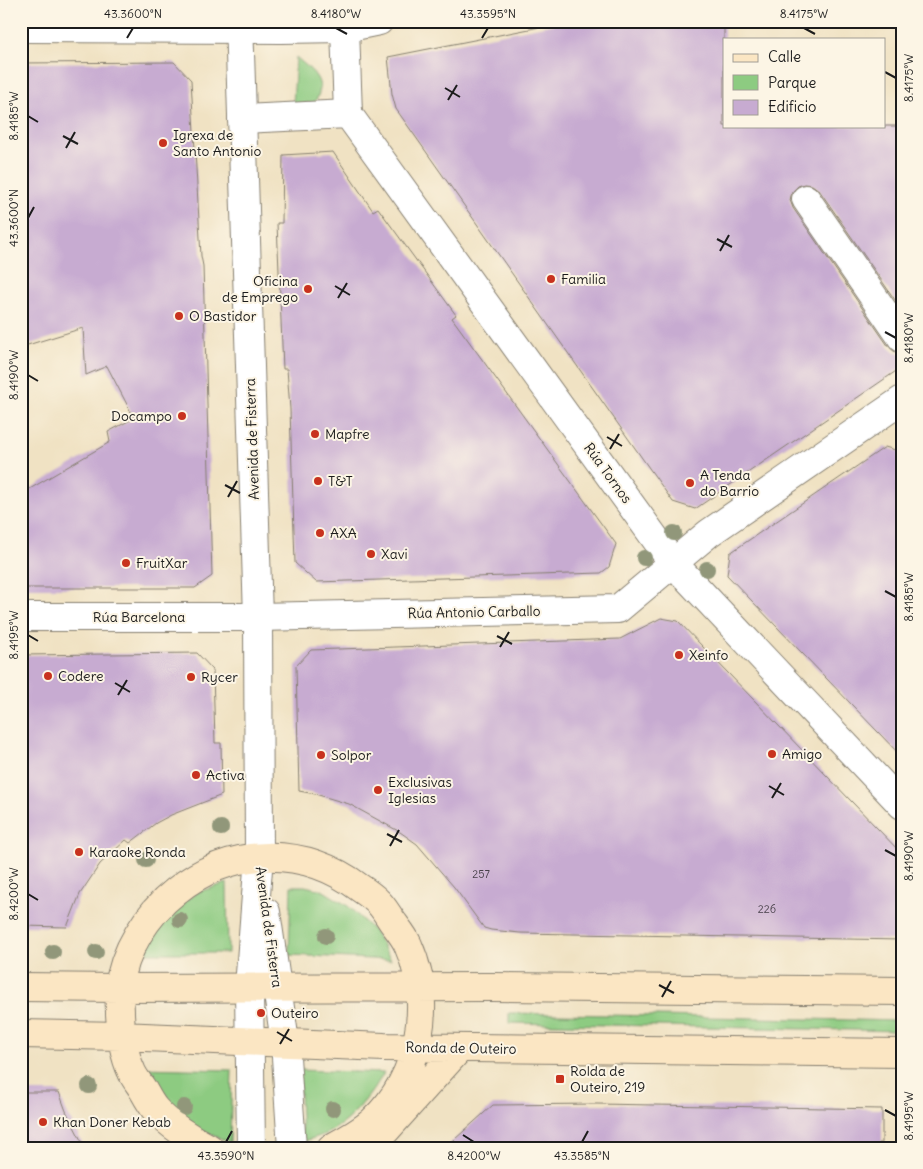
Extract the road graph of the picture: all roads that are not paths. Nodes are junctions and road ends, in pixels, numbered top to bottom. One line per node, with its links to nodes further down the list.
1 (379, 21): 4 (street)
2 (239, 25): 3 (street); 4 (street); 6 (street, Avenida de Fisterra)
3 (21, 28)
4 (346, 28): 5 (street)
5 (348, 114): 6 (street); 10 (street, Rúa Tornos)
6 (242, 119): 12 (street, Avenida de Fisterra)
7 (806, 199): 8 (street)
8 (902, 338)
9 (902, 400): 10 (street, Rúa Antonio Carballo)
10 (674, 563): 12 (street, Rúa Antonio Carballo); 13 (street, Rúa Tornos)
11 (21, 617): 12 (street, Rúa Barcelona)
12 (258, 617): 14 (street, Avenida de Fisterra)
13 (902, 805)
14 (259, 856): 16 (street, Avenida de Fisterra); 17 (main road, Avenida de Fisterra); 18 (street, Avenida de Fisterra); 19 (main road, Avenida de Fisterra)
15 (21, 987): 17 (main road)
16 (249, 987): 17 (main road); 18 (main road); 23 (street, Avenida de Fisterra)
17 (119, 988): 22 (main road, Avenida de Fisterra)
18 (278, 988): 19 (main road); 24 (street, Avenida de Fisterra)
19 (420, 988): 20 (main road); 25 (main road, Avenida de Fisterra)
20 (902, 991)
21 (21, 1034): 22 (main road, Ronda de Outeiro)
22 (121, 1036): 23 (main road, Ronda de Outeiro); 28 (main road, Avenida de Fisterra)
23 (250, 1041): 24 (main road, Ronda de Outeiro); 29 (street, Avenida de Fisterra)
24 (285, 1042): 25 (main road, Ronda de Outeiro); 30 (street, Avenida de Fisterra)
25 (417, 1047): 26 (main road, Ronda de Outeiro); 31 (main road, Avenida de Fisterra)
26 (460, 1048): 27 (main road, Ronda de Outeiro); 32 (main road)
27 (902, 1053)
28 (208, 1148)
29 (251, 1148)
30 (292, 1148)
31 (331, 1148)
32 (370, 1148)

